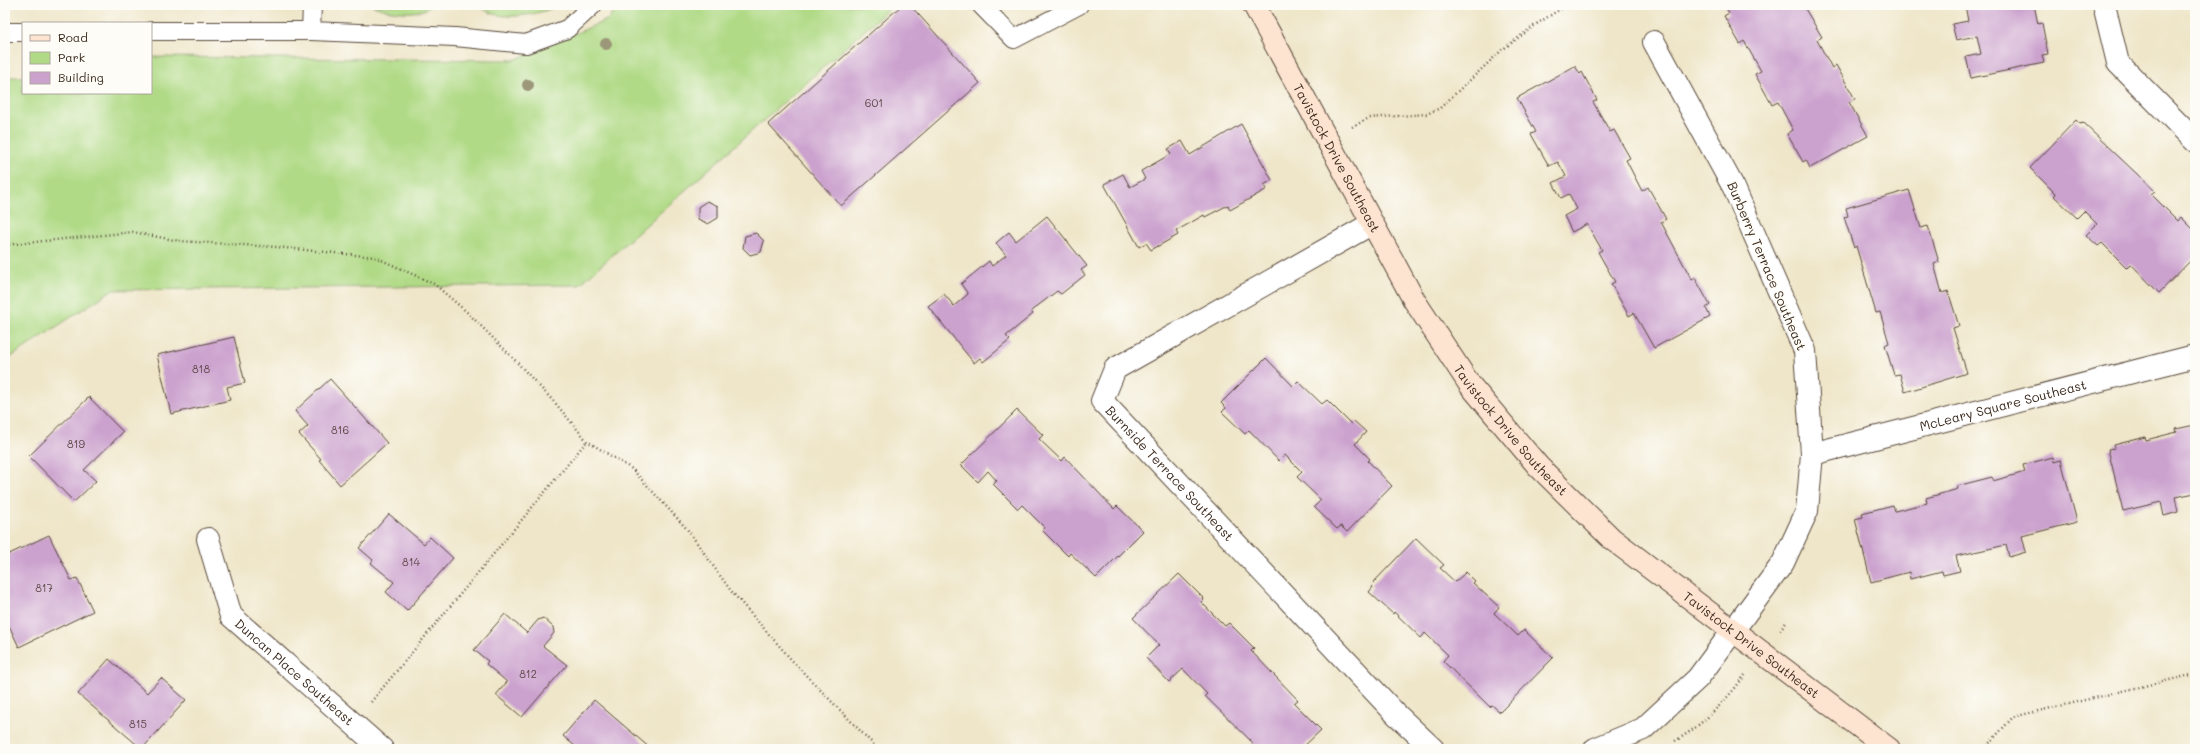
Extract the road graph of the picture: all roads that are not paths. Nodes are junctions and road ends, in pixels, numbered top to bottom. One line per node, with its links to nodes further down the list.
1 (312, 5): 8 (lane)
2 (594, 5): 8 (lane)
3 (981, 5): 4 (lane)
4 (1079, 5)
5 (1254, 5): 13 (street, Tavistock Drive Southeast)
6 (2104, 5): 12 (street)
7 (152, 31): 8 (lane)
8 (311, 31)
9 (5, 32): 10 (lane)
10 (22, 32)
11 (1654, 42): 15 (street, Burberry Terrace Southeast)
12 (2195, 140)
13 (1371, 224): 17 (street, Tavistock Drive Southeast); 19 (street, Burnside Terrace Southeast)
14 (2195, 356): 15 (street, McLeary Square Southeast)
15 (1812, 454): 17 (street, Burberry Terrace Southeast)
16 (208, 539): 18 (street, Duncan Place Southeast)
17 (1732, 631): 20 (street); 21 (street, Tavistock Drive Southeast)
18 (382, 749)
19 (1433, 749)
20 (1595, 749)
21 (1890, 749)

